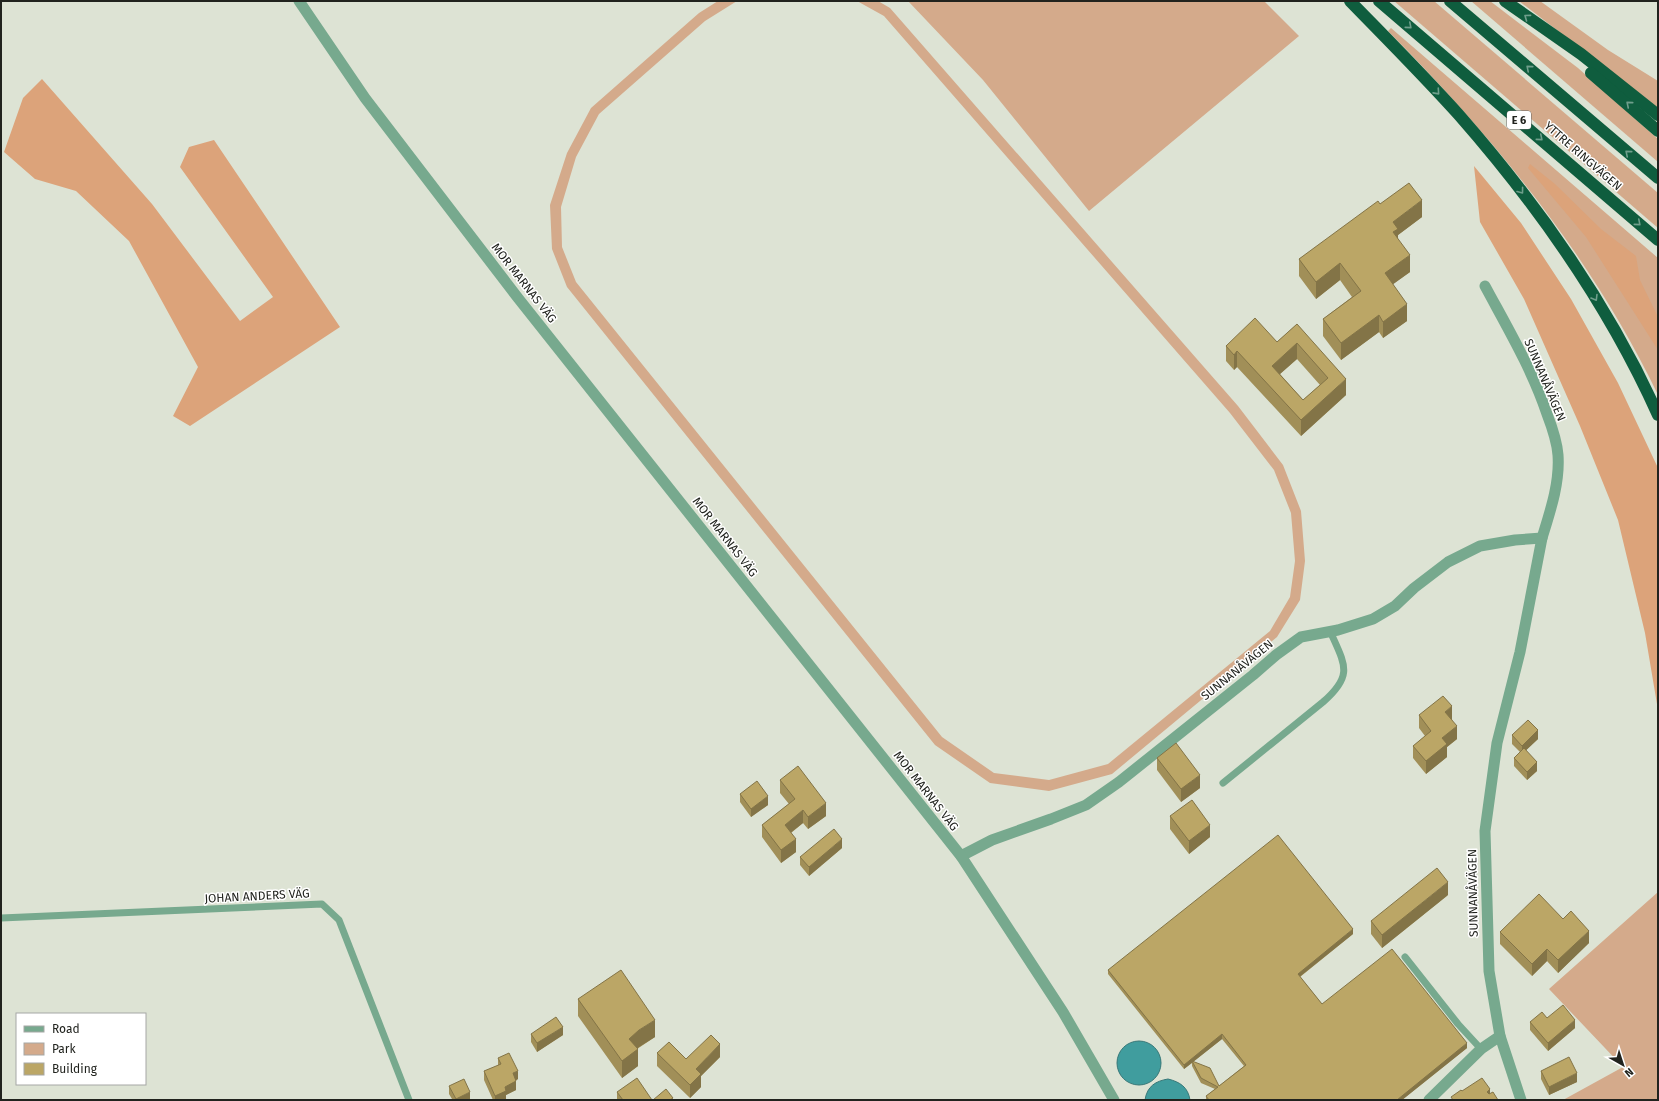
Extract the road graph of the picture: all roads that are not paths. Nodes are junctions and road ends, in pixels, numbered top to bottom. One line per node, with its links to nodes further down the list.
1 (299, 1): 16 (street, MOR MARNAS VÄG)
2 (1350, 1): 12 (highway, one-way to 12)
3 (1379, 1): 10 (highway, YTTRE RINGVÄGEN / E 6, one-way to 10)
4 (1450, 1): 9 (highway, one-way to 4)
5 (1505, 1): 6 (highway, one-way to 5)
6 (1550, 34): 7 (highway); 8 (highway, one-way to 6)
7 (1658, 115)
8 (1658, 131)
9 (1658, 178)
10 (1658, 240)
11 (1485, 286): 13 (street, SUNNANÅVÄGEN)
12 (1658, 415)
13 (1542, 538): 14 (street, SUNNANÅVÄGEN); 19 (street, SUNNANÅVÄGEN)
14 (1330, 631): 15 (lane); 16 (street, SUNNANÅVÄGEN)
15 (1223, 783)
16 (961, 856): 22 (street, MOR MARNAS VÄG)
17 (1, 918): 21 (lane, JOHAN ANDERS VÄG)
18 (1405, 957): 20 (lane)
19 (1500, 1036): 20 (street); 24 (street, SUNNANÅVÄGEN)
20 (1481, 1049): 23 (street)
21 (409, 1100)
22 (1114, 1100)
23 (1429, 1100)
24 (1521, 1100)

